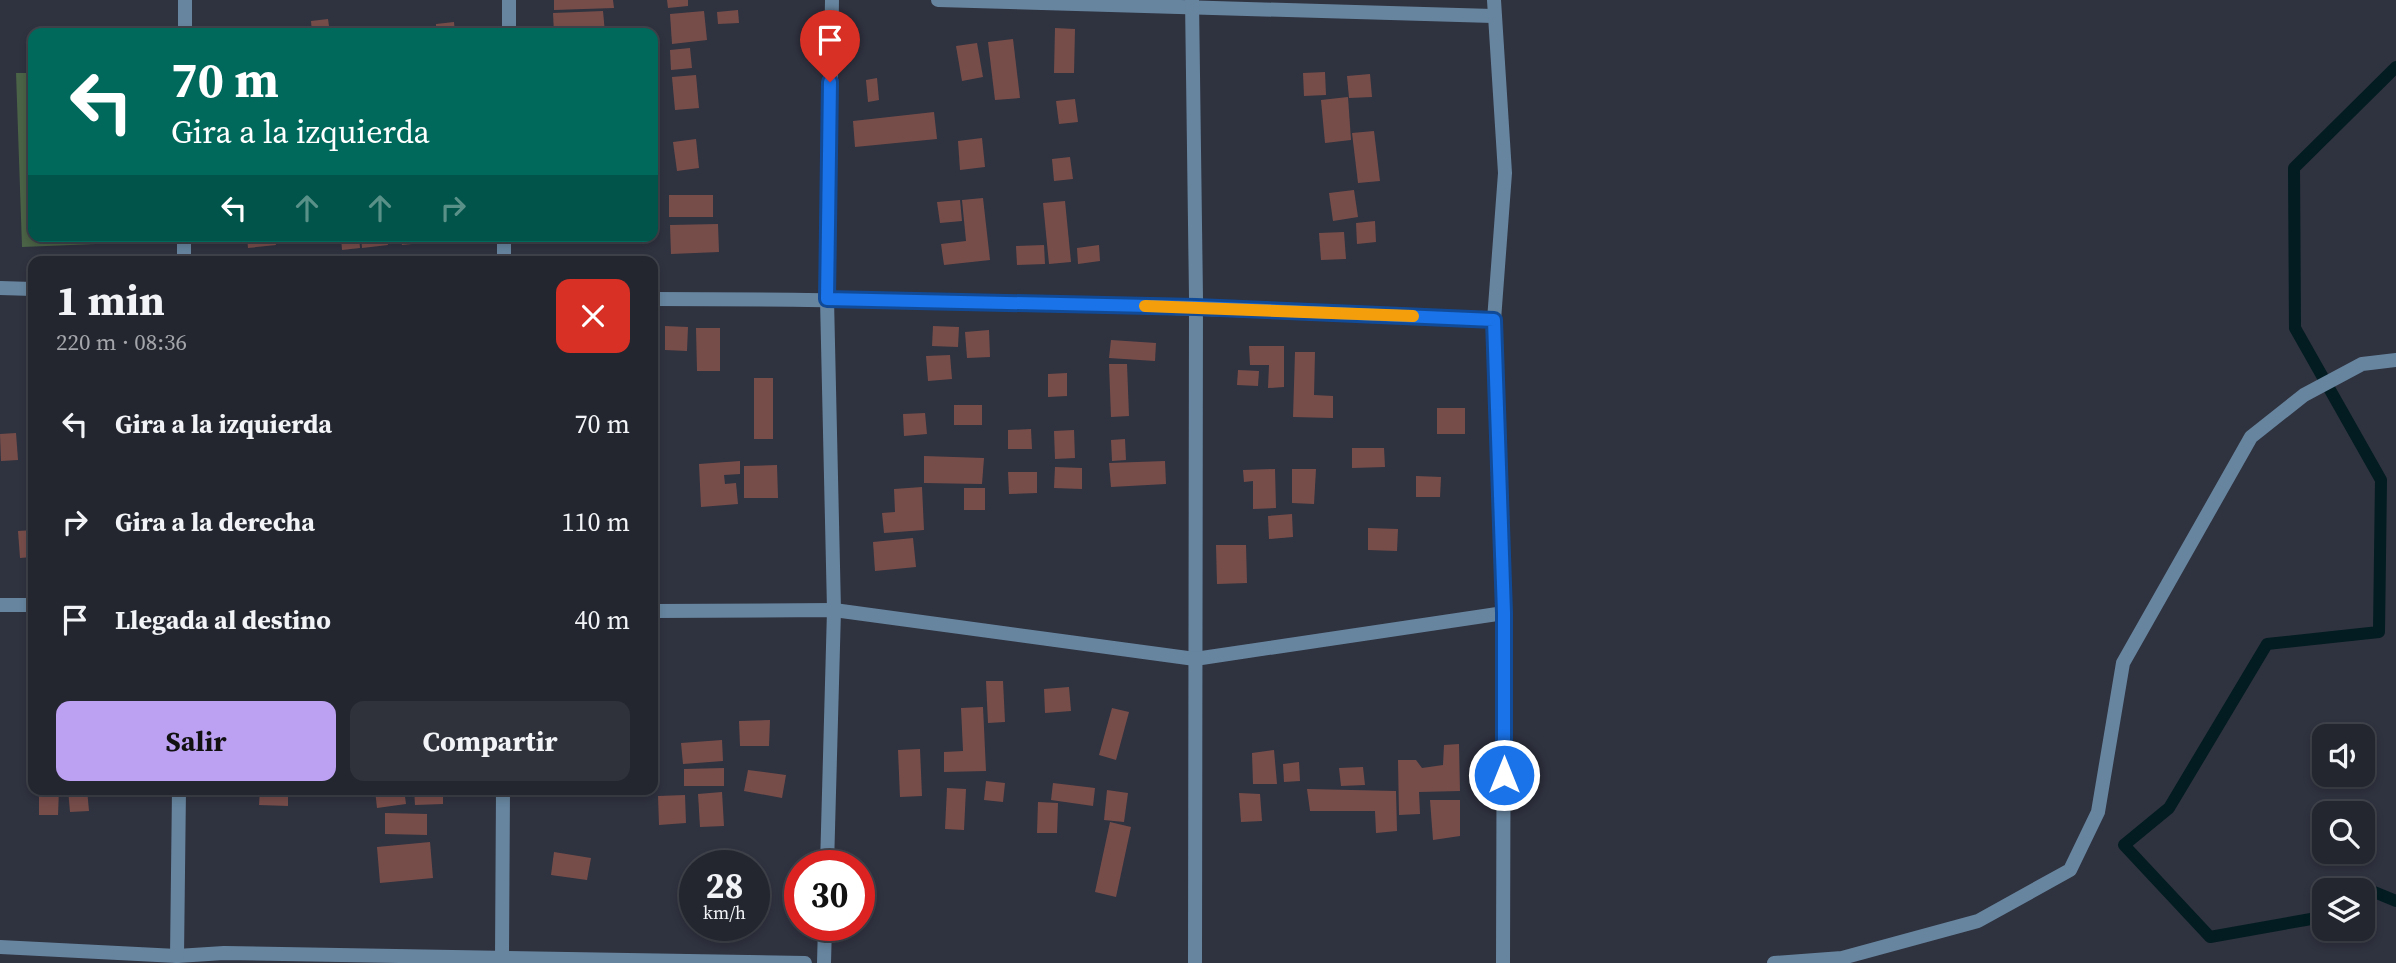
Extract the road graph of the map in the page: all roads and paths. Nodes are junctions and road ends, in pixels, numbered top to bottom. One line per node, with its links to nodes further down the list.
1 (185, 0): 8 (street)
2 (509, 0): 9 (street)
3 (831, 0): 13 (street)
4 (938, 0): 6 (street)
5 (1493, 0): 7 (street)
6 (1192, 4): 7 (street); 14 (street)
7 (1493, 16): 15 (street)
8 (185, 28)
9 (509, 28)
10 (0, 288): 11 (street)
11 (28, 289)
12 (658, 299): 13 (street)
13 (827, 299): 14 (street); 19 (street)
14 (1196, 307): 15 (street); 22 (street)
15 (1494, 320): 21 (street)
16 (2396, 360): 36 (street)
17 (0, 604): 18 (street)
18 (28, 605)
19 (834, 610): 20 (street); 22 (street); 25 (street)
20 (658, 611)
21 (1504, 613): 22 (street); 35 (street)
22 (1195, 659): 34 (street)
23 (179, 795): 28 (street)
24 (503, 795): 29 (street)
25 (827, 850)
26 (825, 941): 33 (street)
27 (0, 947): 28 (street)
28 (177, 956): 30 (street)
29 (502, 957): 30 (street); 31 (street)
30 (224, 958)
31 (552, 961): 32 (street)
32 (804, 963)
33 (824, 963)
34 (1195, 963)
35 (1503, 963)
36 (1774, 963)

